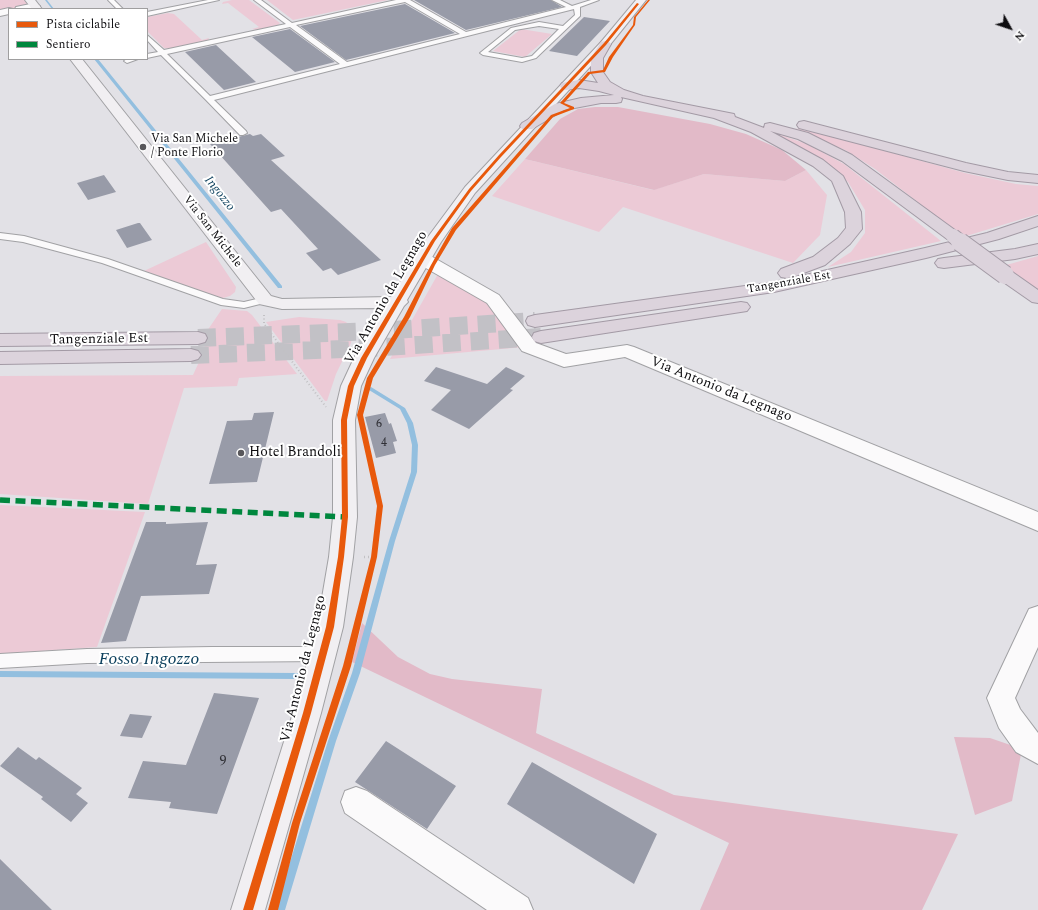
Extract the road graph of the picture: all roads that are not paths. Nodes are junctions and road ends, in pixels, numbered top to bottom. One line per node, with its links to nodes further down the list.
1 (111, 0): 11 (lane)
2 (216, 0): 12 (lane)
3 (257, 0): 13 (lane)
4 (405, 0): 13 (lane); 15 (lane)
5 (555, 0): 9 (lane)
6 (596, 0): 9 (lane)
7 (641, 0): 17 (street, Via Antonio da Legnago)
8 (34, 5): 10 (street)
9 (574, 7): 14 (lane); 15 (lane)
10 (24, 8)
11 (119, 8)
12 (148, 14)
13 (292, 25): 18 (lane); 23 (lane)
14 (564, 28): 14 (lane)
15 (465, 34): 23 (lane)
16 (148, 37): 18 (lane)
17 (605, 44): 24 (street, Via Antonio da Legnago); 25 (highway)
18 (163, 53): 19 (lane); 26 (lane)
19 (148, 56)
20 (77, 60): 40 (street, Via San Michele)
21 (131, 60): 22 (lane)
22 (127, 61)
23 (345, 64): 26 (lane)
24 (566, 86): 25 (highway); 27 (highway); 30 (street, Via Antonio da Legnago)
25 (619, 92): 28 (highway)
26 (208, 98): 31 (lane)
27 (601, 99): 28 (highway); 30 (highway)
28 (641, 100): 29 (highway)
29 (716, 114): 32 (highway); 39 (highway, bridge); 42 (highway)
30 (527, 126): 37 (street, Via Antonio da Legnago)
31 (243, 133)
32 (1038, 179)
33 (1038, 221): 42 (highway, Tangenziale Est)
34 (1038, 234): 38 (highway, Tangenziale Est)
35 (0, 236): 40 (lane)
36 (1038, 249): 38 (highway)
37 (423, 259): 41 (street, Via Antonio da Legnago); 45 (street, Via Antonio da Legnago)
38 (944, 263): 42 (highway, Tangenziale Est)
39 (1038, 298)
40 (265, 300): 41 (street)
41 (399, 302): 47 (street, Via Antonio da Legnago)
42 (592, 314)
43 (0, 340): 44 (highway, Tangenziale Est)
44 (0, 358)
45 (1038, 522)
46 (1038, 617): 49 (street)
47 (322, 654): 48 (lane); 51 (street, Via Antonio da Legnago)
48 (0, 662)
49 (1038, 749)
50 (356, 802): 52 (street)
51 (248, 910)
52 (516, 910)

